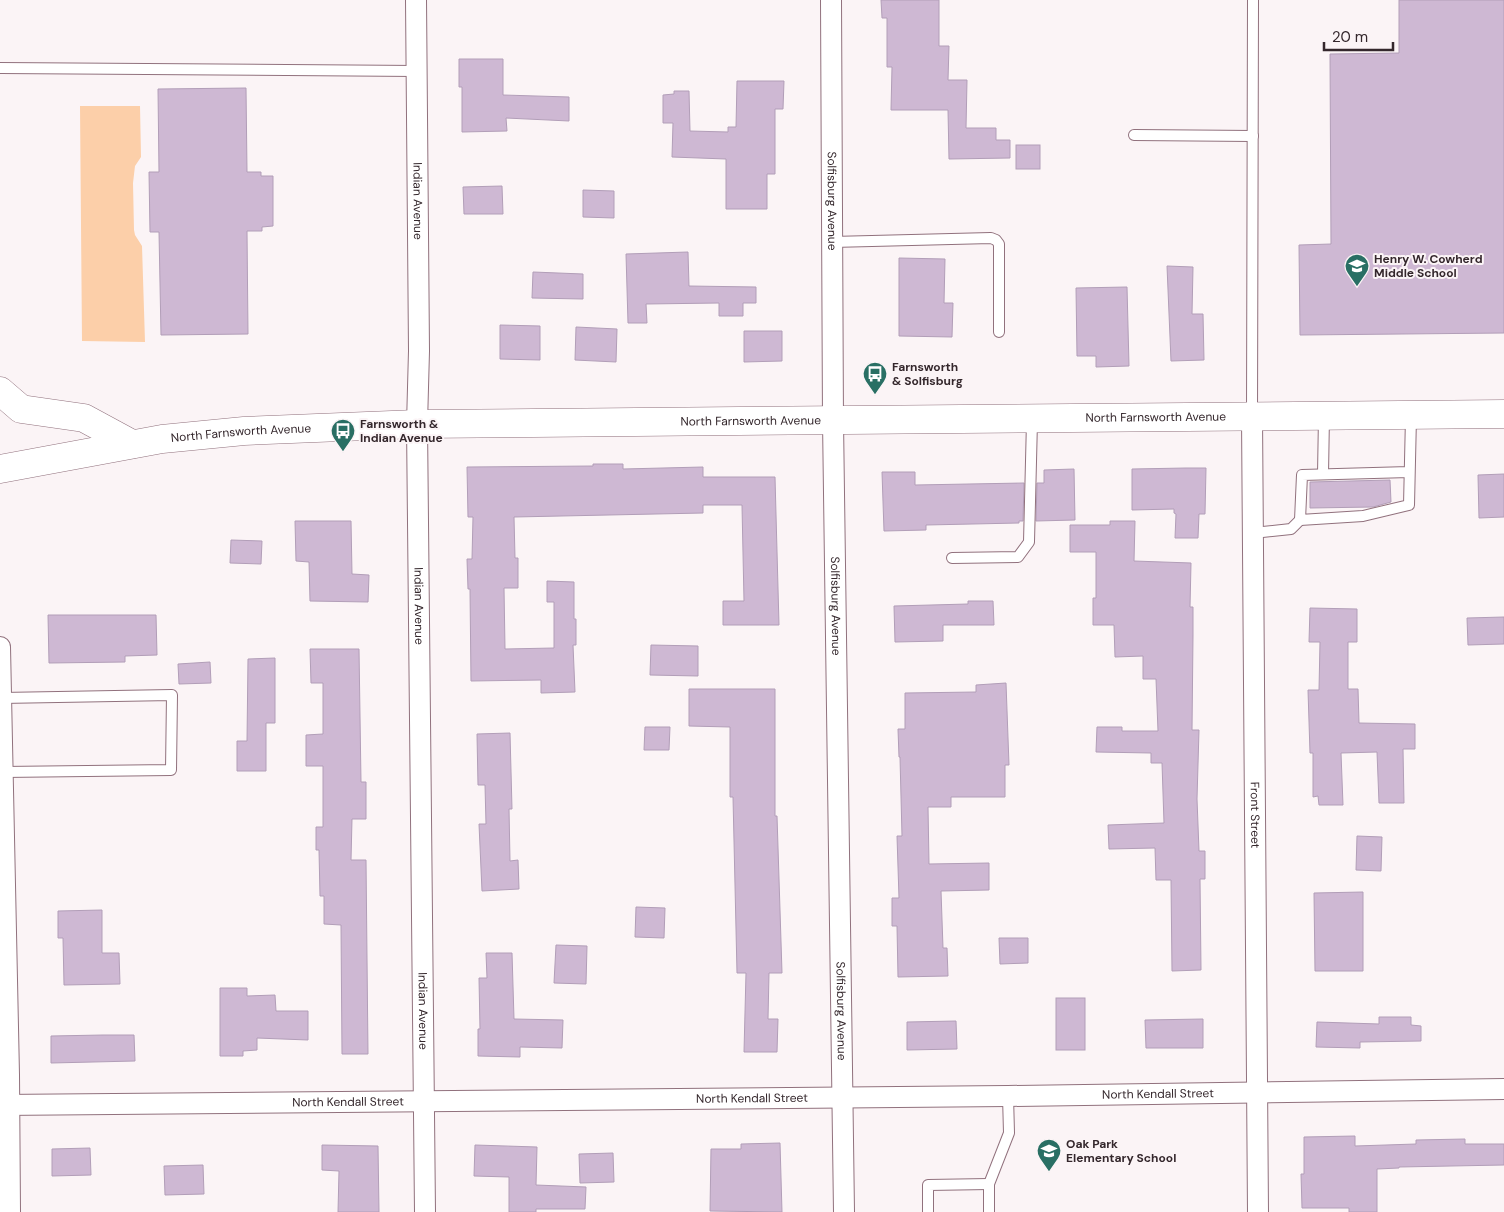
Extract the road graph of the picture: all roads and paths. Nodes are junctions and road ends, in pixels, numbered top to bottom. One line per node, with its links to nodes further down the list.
1 (416, 0): 5 (street, Indian Avenue)
2 (831, 0): 8 (street, Solfisburg Avenue)
3 (1253, 0): 7 (lane)
4 (0, 68): 5 (lane)
5 (417, 71): 17 (street, Indian Avenue)
6 (1134, 135): 7 (lane)
7 (1253, 136): 14 (lane)
8 (832, 242): 9 (lane); 16 (street, Solfisburg Avenue)
9 (999, 332)
10 (0, 391): 18 (main road)
11 (1504, 414): 13 (main road, North Farnsworth Avenue)
12 (1324, 416): 13 (main road, North Farnsworth Avenue); 14 (main road, North Farnsworth Avenue); 21 (lane)
13 (1411, 416): 20 (lane)
14 (1252, 417): 15 (main road, North Farnsworth Avenue); 23 (street, Front Street)
15 (1032, 420): 16 (main road, North Farnsworth Avenue); 24 (lane)
16 (833, 421): 17 (main road, North Farnsworth Avenue); 31 (street, Solfisburg Avenue)
17 (417, 424): 18 (main road, North Farnsworth Avenue); 32 (street, Indian Avenue)
18 (132, 444): 19 (main road, North Farnsworth Avenue)
19 (0, 469)
20 (1409, 472): 21 (lane); 22 (lane)
21 (1324, 474): 22 (lane)
22 (1300, 520): 23 (lane)
23 (1253, 533): 29 (street, Front Street)
24 (952, 558)
25 (0, 647): 26 (street)
26 (1, 698): 27 (street); 27 (lane)
27 (3, 772): 33 (street)
28 (1504, 1089): 29 (street, North Kendall Street)
29 (1257, 1091): 30 (street, North Kendall Street); 40 (street, Front Street)
30 (1008, 1096): 31 (street, North Kendall Street); 34 (lane)
31 (843, 1097): 32 (street, North Kendall Street); 37 (street, Solfisburg Avenue)
32 (424, 1101): 33 (street, North Kendall Street); 36 (street, Indian Avenue)
33 (5, 1105): 35 (street)
34 (989, 1184): 38 (lane); 39 (lane)
35 (10, 1212)
36 (425, 1212)
37 (844, 1212)
38 (928, 1212)
39 (989, 1212)
40 (1258, 1212)

